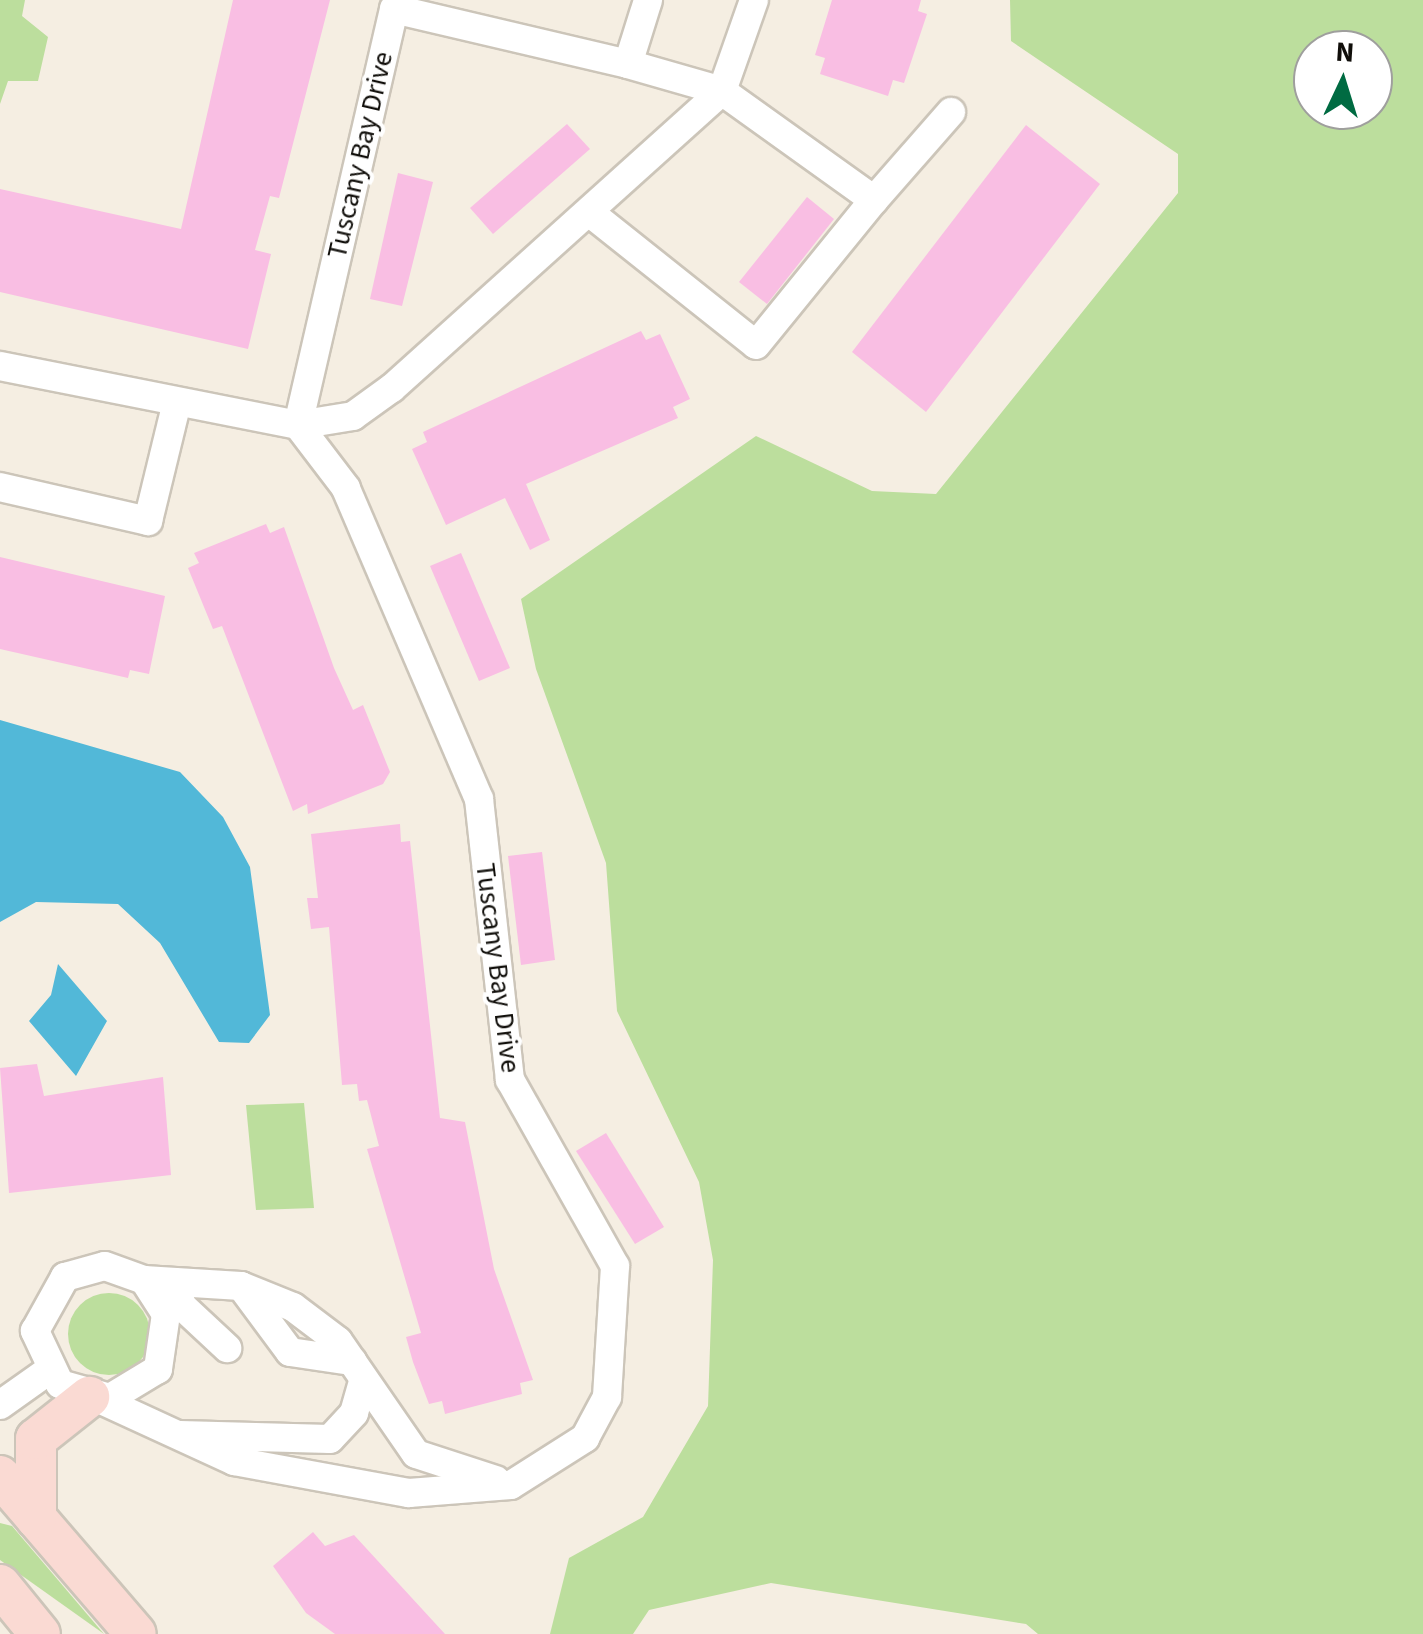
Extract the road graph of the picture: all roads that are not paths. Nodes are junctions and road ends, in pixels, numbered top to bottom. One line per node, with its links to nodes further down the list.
1 (648, 0): 3 (street)
2 (754, 0): 4 (street)
3 (628, 64): 4 (street); 10 (street, Tuscany Bay Drive)
4 (722, 92): 6 (street); 7 (street)
5 (951, 112): 6 (street)
6 (874, 200): 7 (street)
7 (589, 212): 10 (street)
8 (0, 366): 9 (street)
9 (178, 402): 10 (street); 11 (street)
10 (298, 425): 24 (street, Tuscany Bay Drive)
11 (0, 487)
12 (144, 1280): 14 (street); 15 (street); 18 (street)
13 (241, 1286): 14 (street); 17 (street); 17 (street)
14 (178, 1294): 15 (street); 16 (street)
15 (169, 1334): 19 (street)
16 (226, 1348)
17 (358, 1370): 21 (street, Tuscany Bay Drive); 24 (street)
18 (48, 1371): 19 (street); 20 (street)
19 (93, 1398): 21 (street, Tuscany Bay Drive); 22 (street)
20 (5, 1406)
21 (163, 1435): 24 (street, Tuscany Bay Drive)
22 (18, 1444): 25 (street)
23 (0, 1476): 25 (street)
24 (512, 1484)
25 (36, 1518): 28 (street)
26 (0, 1585): 27 (street)
27 (40, 1634)
28 (136, 1634)

